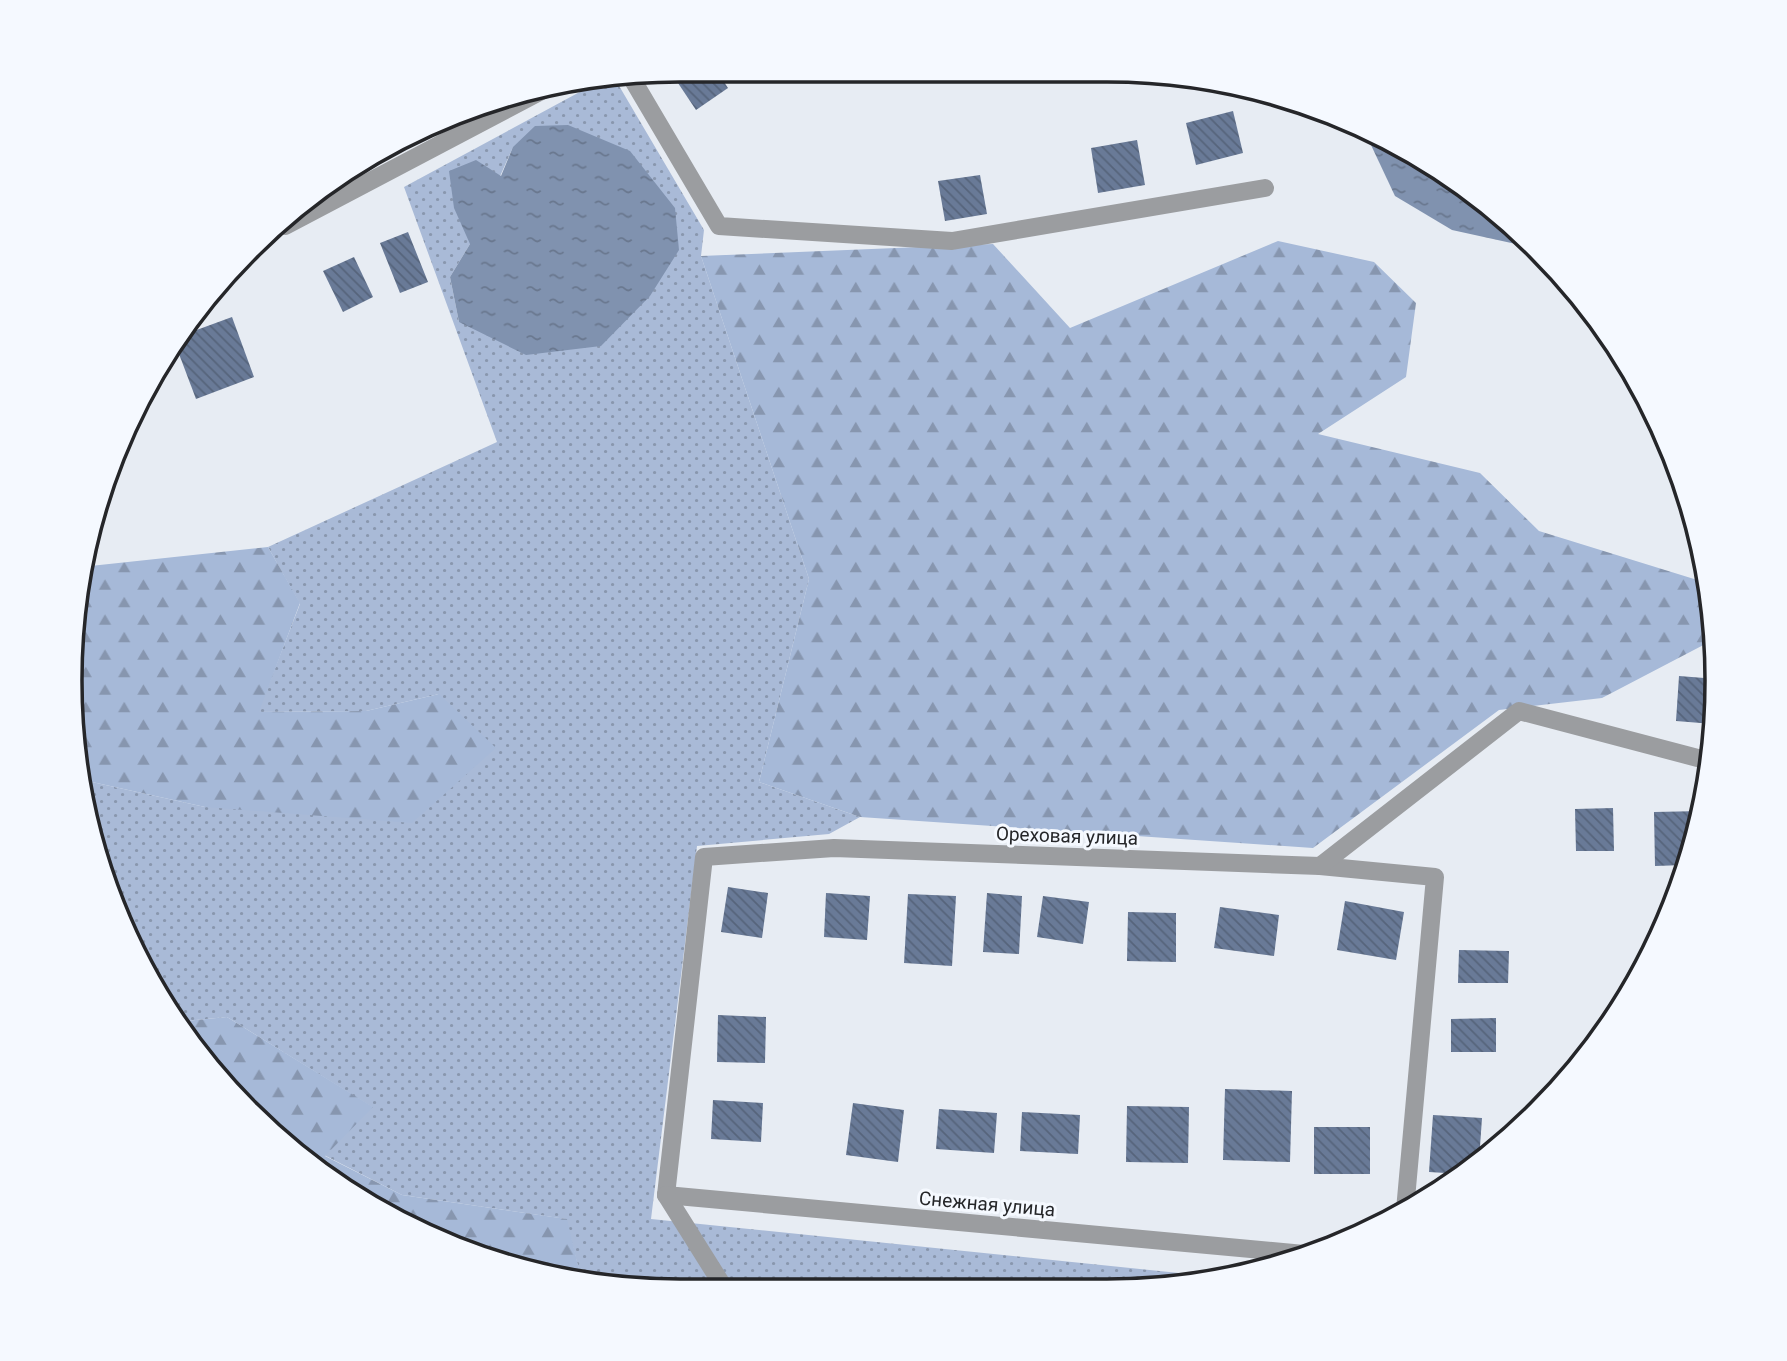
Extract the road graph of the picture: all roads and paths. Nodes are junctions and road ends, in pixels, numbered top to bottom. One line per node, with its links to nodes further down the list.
1 (636, 84): 3 (street)
2 (468, 122): 4 (street)
3 (1265, 188)
4 (307, 213)
5 (1700, 759): 6 (street)
6 (1320, 866): 7 (street, Ореховая улица); 8 (street)
7 (666, 1195): 9 (street, Снежная улица); 10 (street)
8 (1406, 1199)
9 (1282, 1252)
10 (719, 1279)

